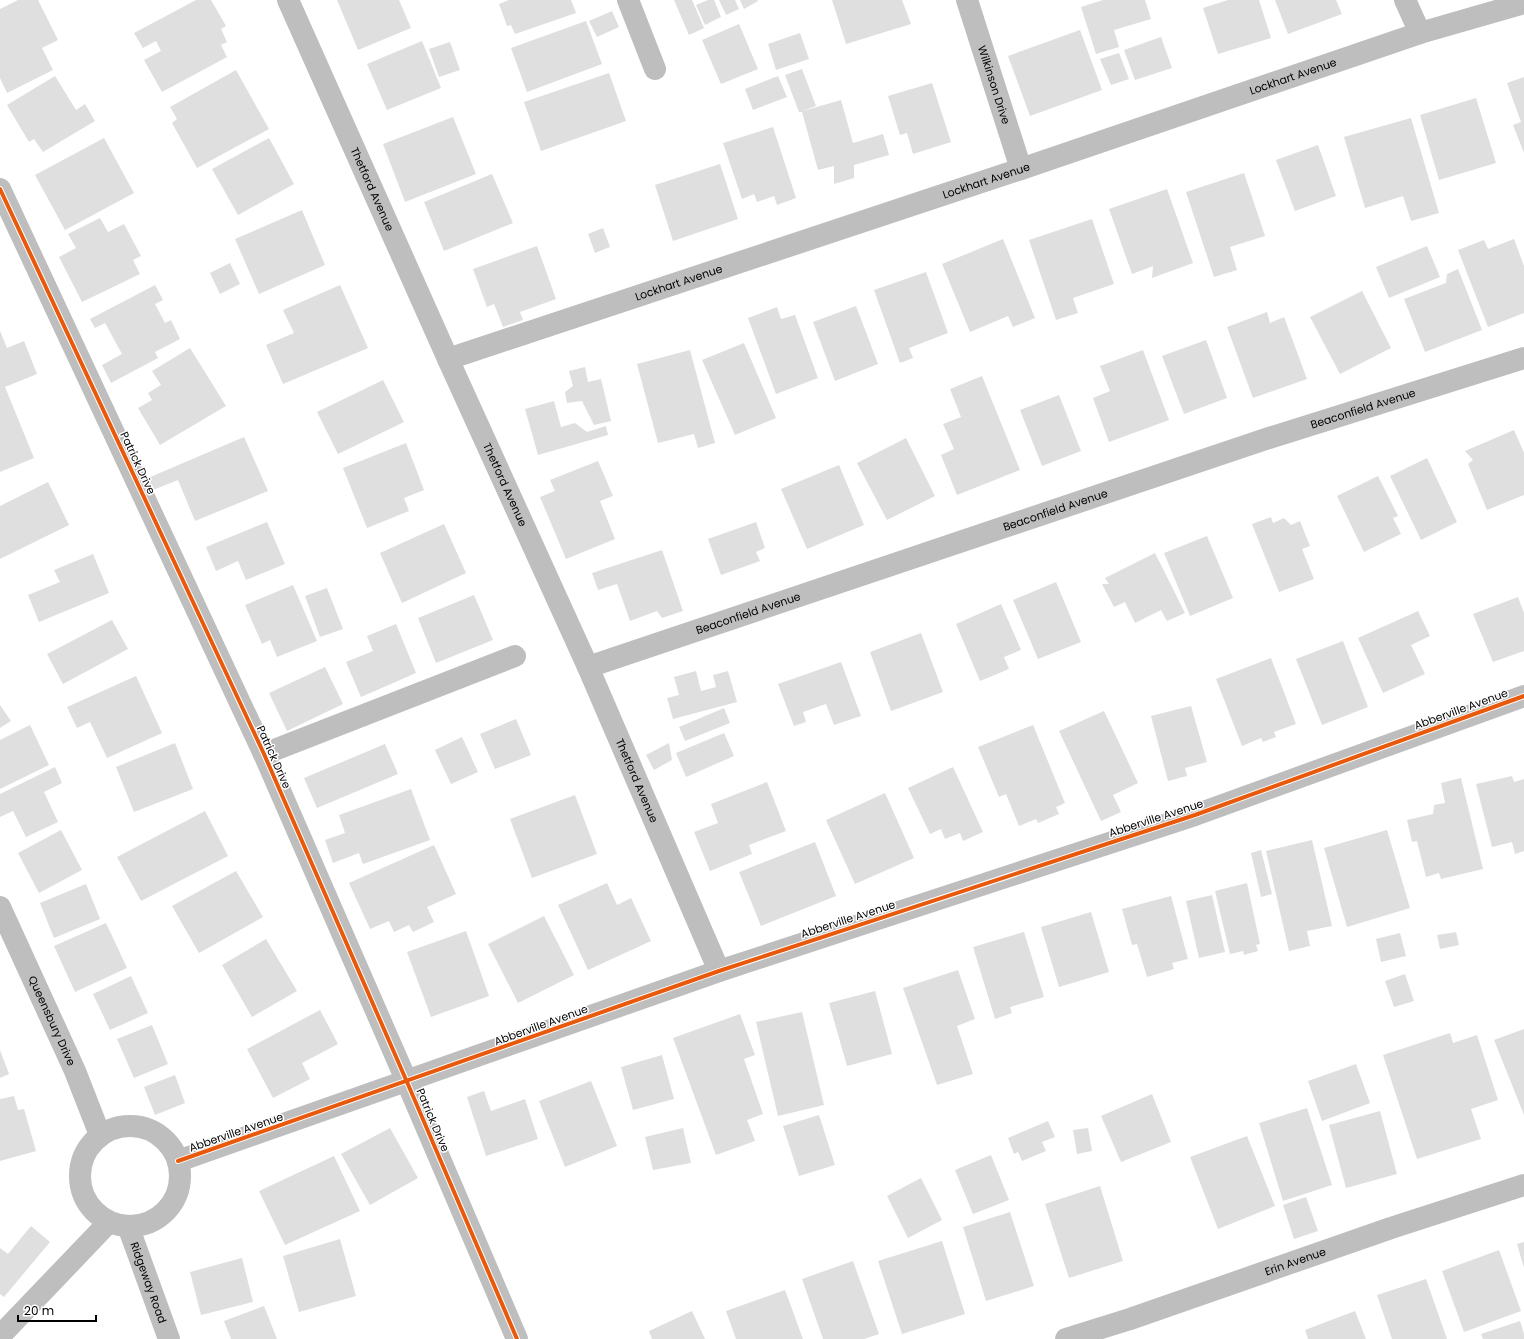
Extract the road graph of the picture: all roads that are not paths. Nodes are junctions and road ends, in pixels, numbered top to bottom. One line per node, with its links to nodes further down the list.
1 (288, 0): 11 (street, Thetford Avenue)
2 (628, 0): 7 (street)
3 (967, 0): 8 (street, Wilkinson Drive)
4 (1405, 0): 6 (street)
5 (1524, 3): 6 (street, Lockhart Avenue)
6 (1420, 33): 8 (street, Lockhart Avenue)
7 (655, 69)
8 (1021, 169): 11 (street, Lockhart Avenue)
9 (0, 189): 15 (street, Patrick Drive)
10 (1524, 358): 13 (street, Beaconfield Avenue)
11 (448, 359): 13 (street, Thetford Avenue)
12 (515, 656): 15 (street)
13 (588, 667): 17 (street, Thetford Avenue)
14 (1524, 696): 17 (street, Abberville Avenue)
15 (264, 754): 18 (street, Patrick Drive)
16 (0, 907): 19 (street, Queensbury Drive)
17 (719, 971): 18 (street, Abberville Avenue)
18 (407, 1082): 20 (street, Abberville Avenue); 25 (street, Patrick Drive)
19 (100, 1136): 20 (street); 22 (street)
20 (178, 1161): 22 (street)
21 (1524, 1185): 26 (street, Erin Avenue)
22 (119, 1224): 23 (street); 24 (street, Ridgeway Road)
23 (0, 1336)
24 (169, 1339)
25 (516, 1339)
26 (1066, 1339)

